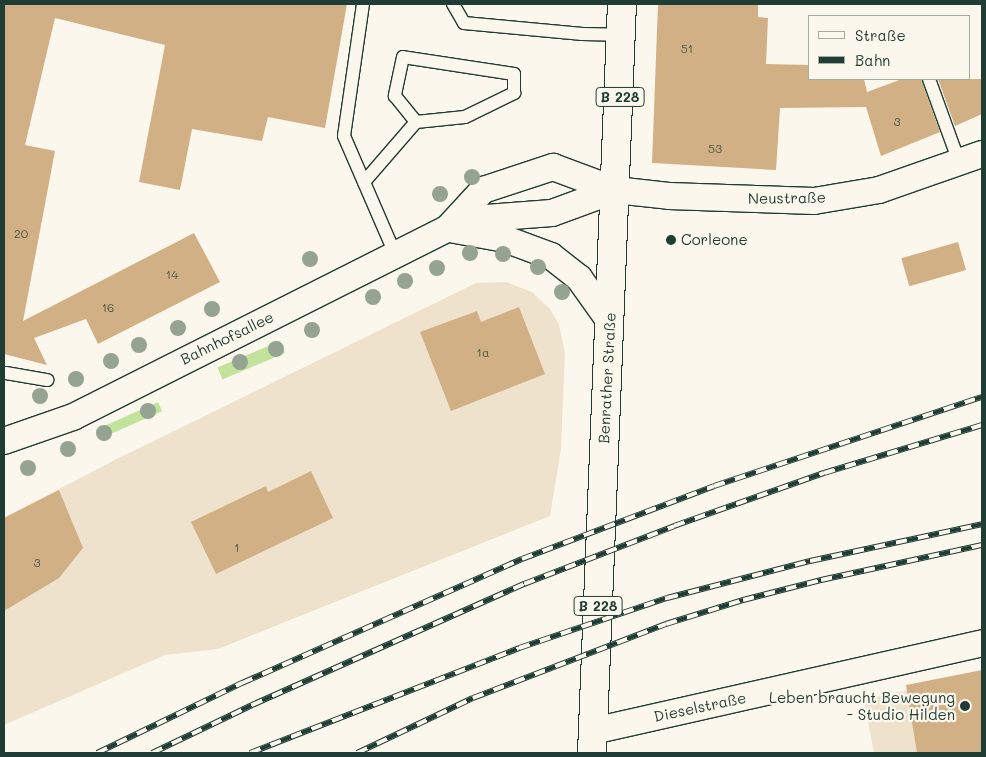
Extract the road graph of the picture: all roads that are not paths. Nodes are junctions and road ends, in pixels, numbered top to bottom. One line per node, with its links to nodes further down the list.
1 (363, 4): 8 (lane)
2 (453, 4): 4 (lane)
3 (622, 4): 4 (main road, Benrather Straße / B 228)
4 (621, 35): 9 (main road, Benrather Straße / B 228)
5 (930, 80): 7 (lane)
6 (416, 122): 6 (lane); 8 (lane)
7 (970, 158): 9 (street, Neustraße)
8 (364, 182): 11 (lane)
9 (615, 190): 10 (street, Bahnhofsallee); 10 (street, Bahnhofsallee); 12 (main road, Benrather Straße / B 228)
10 (447, 229): 11 (street, Bahnhofsallee); 12 (street)
11 (396, 256): 15 (street, Bahnhofsallee)
12 (609, 320): 17 (main road, Benrather Straße / B 228)
13 (6, 372): 14 (lane)
14 (46, 380)
15 (4, 441)
16 (982, 643): 17 (street, Dieselstraße)
17 (593, 742)

